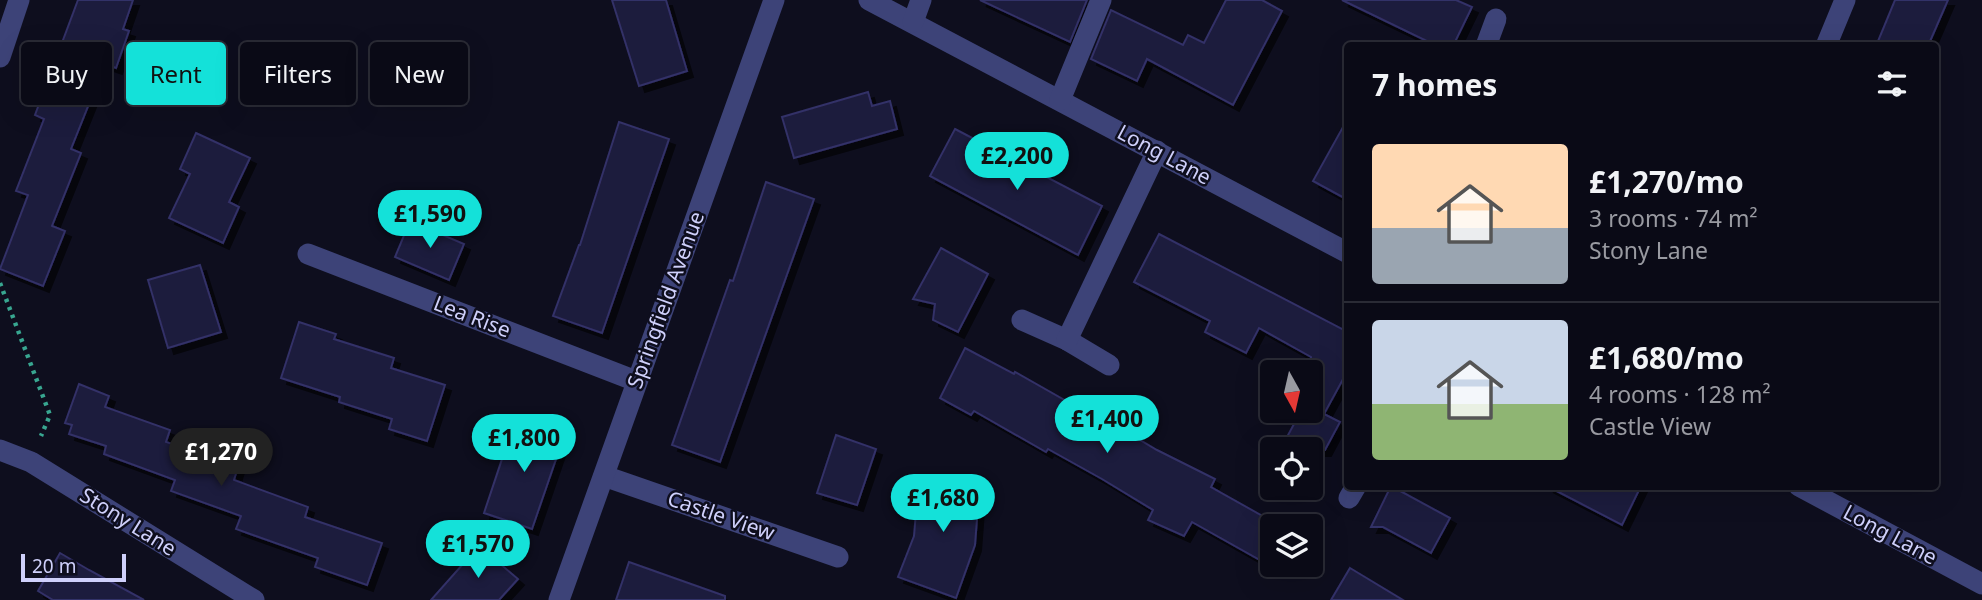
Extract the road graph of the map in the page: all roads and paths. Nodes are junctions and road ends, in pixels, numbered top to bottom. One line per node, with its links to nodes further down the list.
1 (19, 0): 11 (street)
2 (774, 0): 20 (street, Springfield Avenue)
3 (869, 0): 8 (street, Long Lane)
4 (921, 0): 8 (street)
5 (1101, 0): 12 (street)
6 (1845, 0): 10 (street)
7 (1496, 19): 9 (street)
8 (913, 22): 12 (street, Long Lane)
9 (1487, 42)
10 (1828, 42)
11 (0, 57)
12 (1060, 100): 13 (street, Long Lane)
13 (1157, 151): 14 (street, Long Lane); 18 (street)
14 (1344, 251)
15 (308, 254): 20 (street, Lea Rise)
16 (0, 283): 22 (path)
17 (1022, 320): 18 (street)
18 (1067, 340): 19 (street)
19 (1109, 365)
20 (636, 381): 23 (street, Springfield Avenue)
21 (0, 450): 22 (street, Stony Lane)
22 (31, 462): 28 (street, Stony Lane)
23 (604, 476): 25 (street, Castle View); 29 (street, Springfield Avenue)
24 (1807, 490): 26 (street, Long Lane)
25 (838, 556)
26 (1982, 583)
27 (1982, 591): 30 (street)
28 (254, 600)
29 (559, 600)
30 (1979, 600)

